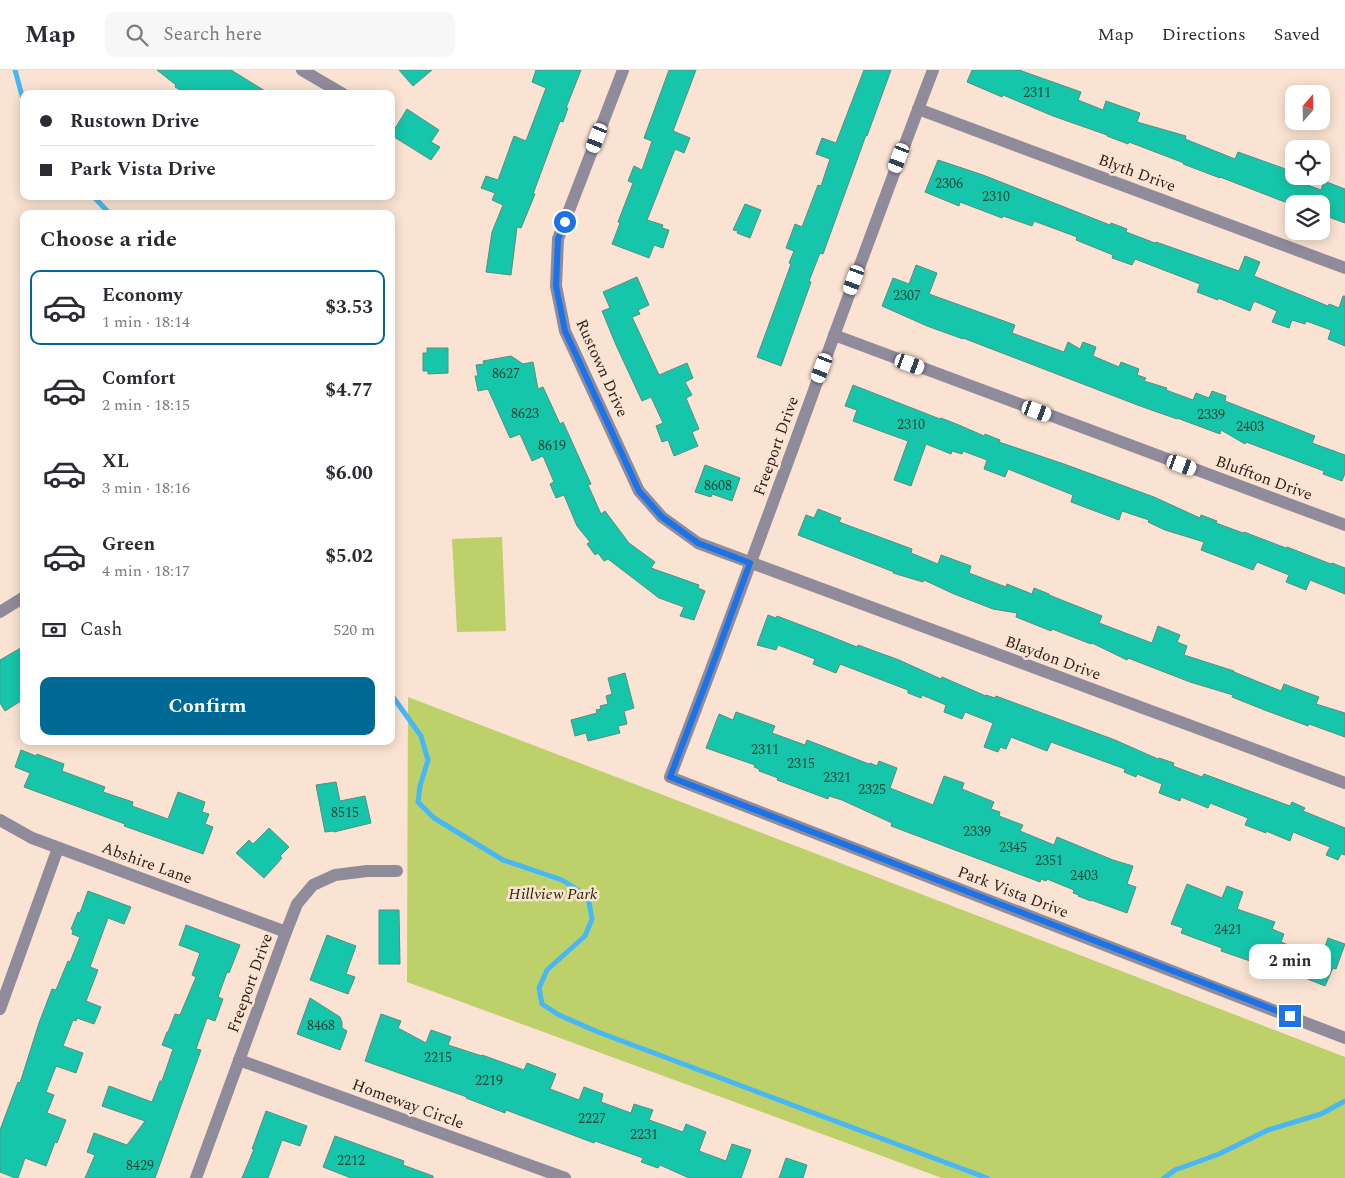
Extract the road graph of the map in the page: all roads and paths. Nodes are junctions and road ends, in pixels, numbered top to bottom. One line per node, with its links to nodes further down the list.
1 (302, 70): 4 (street)
2 (623, 70): 9 (street, Rustown Drive)
3 (933, 70): 5 (street, Freeport Drive)
4 (336, 90)
5 (918, 109): 6 (street, Blyth Drive); 7 (street, Freeport Drive)
6 (1345, 268)
7 (834, 336): 8 (street, Bluffton Drive); 9 (street, Freeport Drive)
8 (1345, 525)
9 (750, 563): 12 (street, Freeport Drive); 13 (street, Blaydon Drive)
10 (20, 600): 11 (street)
11 (0, 612)
12 (670, 777): 19 (street, Park Vista Drive)
13 (1345, 783)
14 (0, 820): 15 (street, Abshire Lane)
15 (58, 848): 17 (street, Abshire Lane); 18 (street)
16 (397, 871): 17 (street, Freeport Drive)
17 (286, 932): 20 (street, Freeport Drive)
18 (0, 1009)
19 (1345, 1038)
20 (240, 1060): 21 (street, Freeport Drive); 22 (street, Homeway Circle)
21 (196, 1178)
22 (566, 1178)

